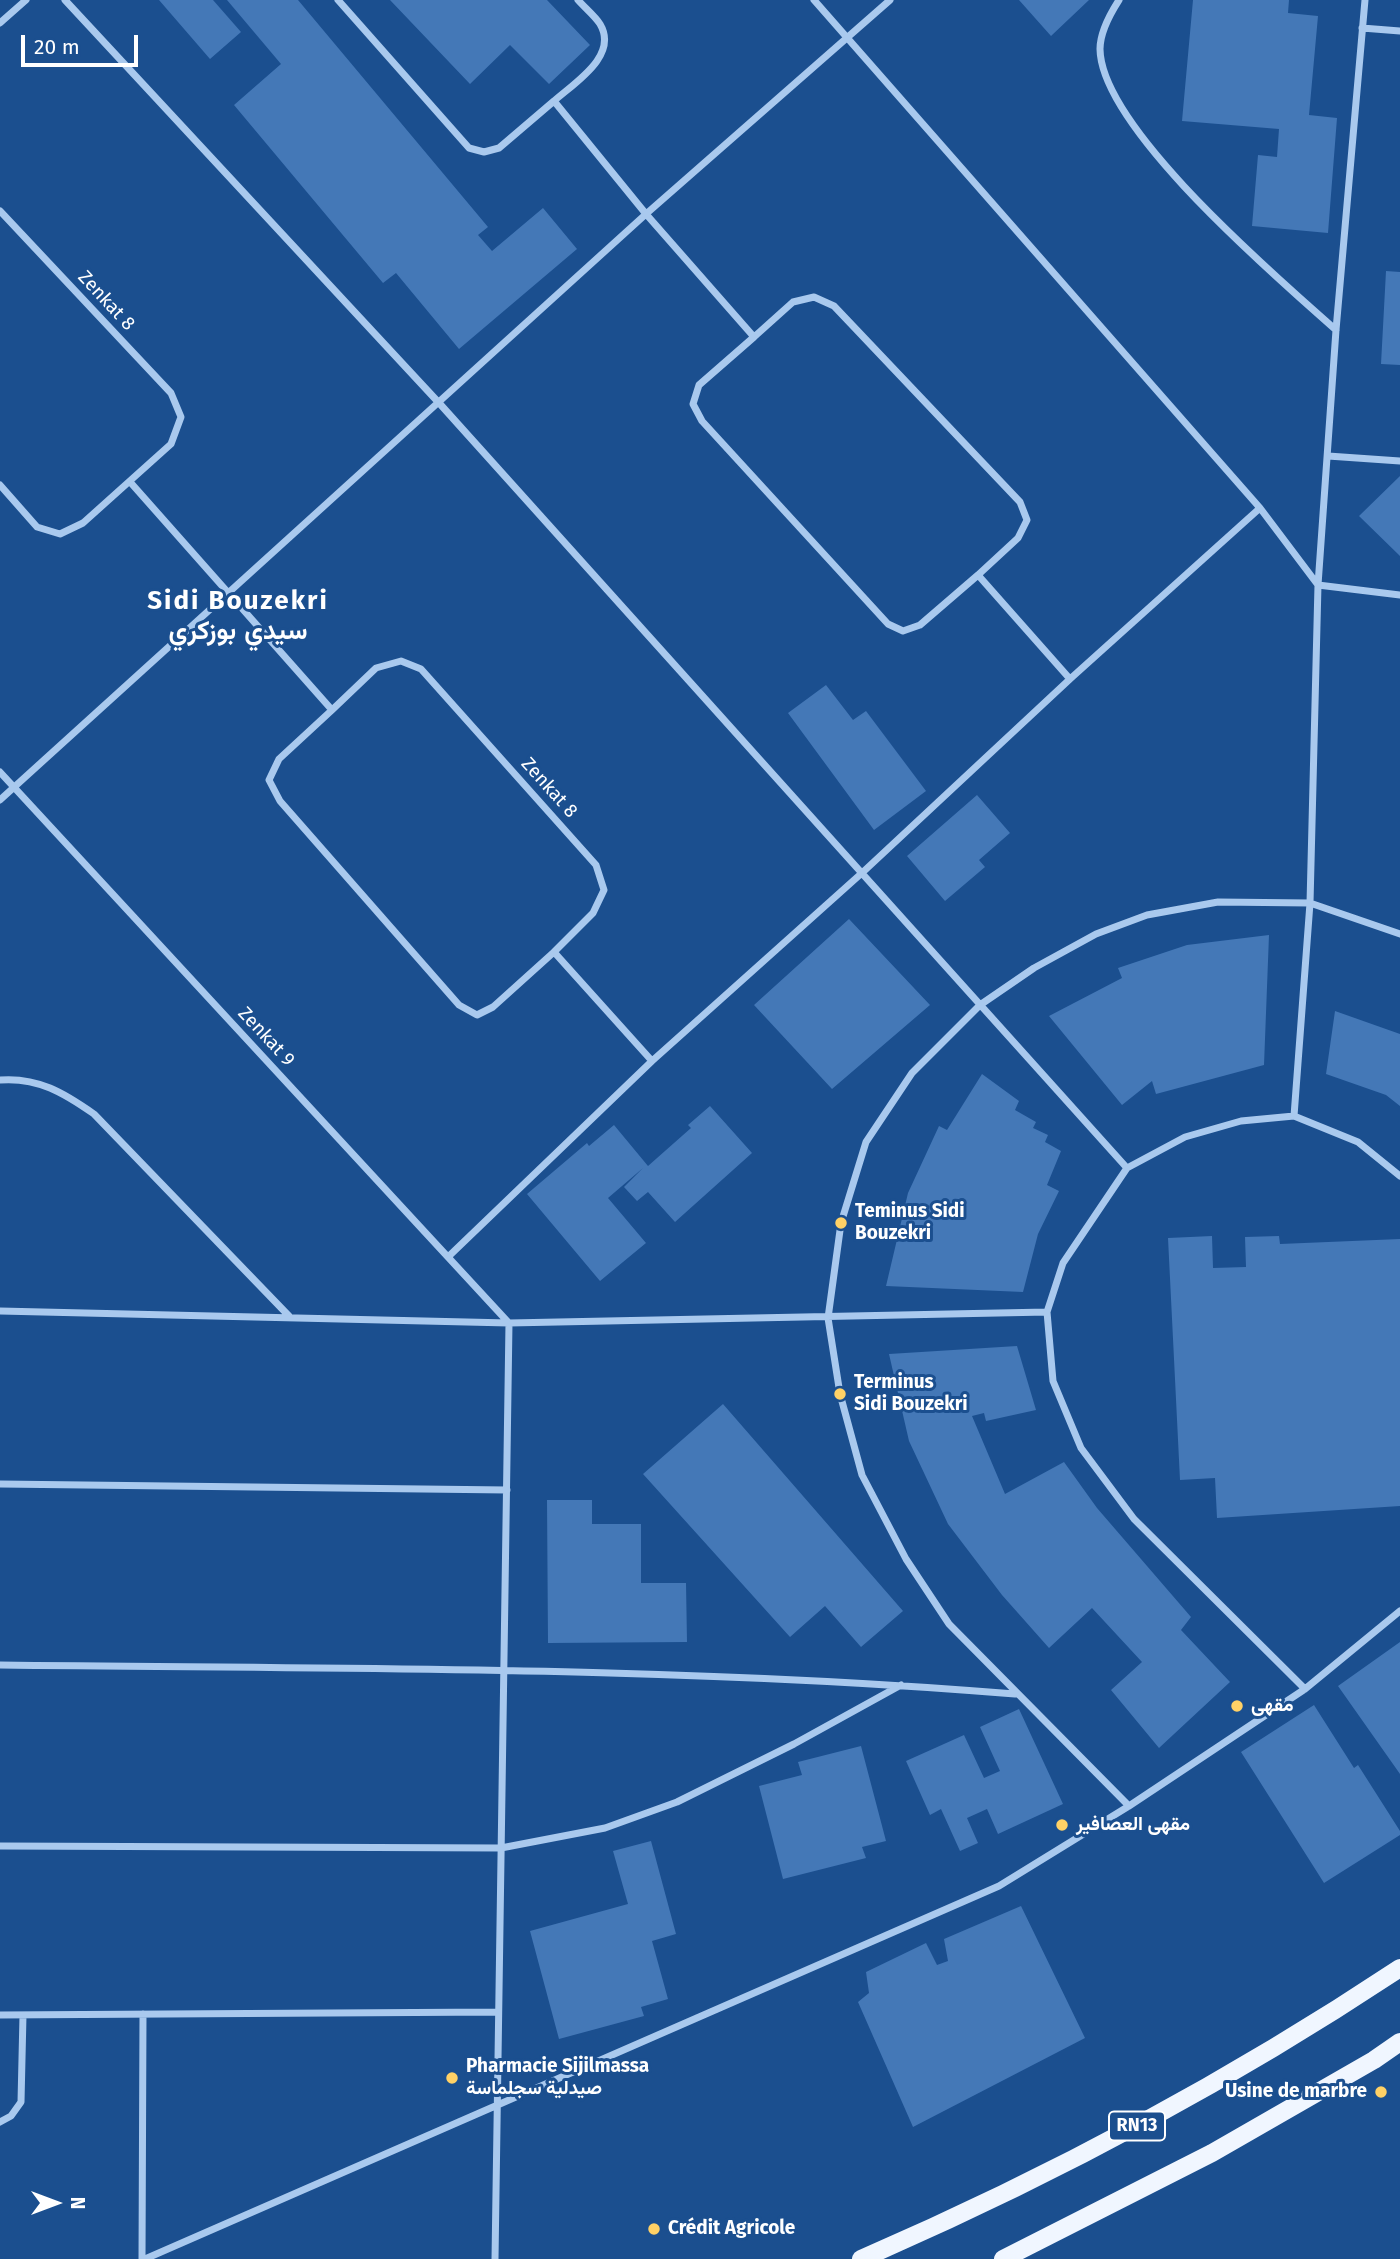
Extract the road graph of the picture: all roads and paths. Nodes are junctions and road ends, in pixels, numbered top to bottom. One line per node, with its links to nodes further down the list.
1 (26, 0): 9 (street)
2 (65, 0): 18 (street)
3 (338, 0): 13 (street)
4 (578, 0): 13 (street)
5 (814, 0): 12 (street)
6 (890, 0): 12 (street)
7 (1118, 0): 16 (street)
8 (1365, 0): 10 (street)
9 (0, 23)
10 (1362, 28): 11 (street); 16 (street)
11 (1400, 31)
12 (848, 37): 15 (street); 23 (street)
13 (554, 101): 15 (street)
14 (0, 211): 21 (street, Zenkat 8)
15 (646, 214): 17 (street); 18 (street)
16 (1336, 330): 19 (street)
17 (754, 337): 24 (street); 24 (street)
18 (440, 404): 26 (street); 33 (street)
19 (1328, 456): 20 (street); 25 (street)
20 (1400, 461)
21 (131, 483): 22 (street); 26 (street)
22 (0, 485)
23 (1260, 508): 25 (street); 28 (street)
24 (978, 575): 28 (street)
25 (1318, 585): 27 (street); 34 (street)
26 (228, 594): 29 (street); 31 (street)
27 (1400, 595)
28 (1070, 679): 33 (street)
29 (332, 710): 36 (street, Zenkat 8); 36 (street, Zenkat 8)
30 (0, 772): 31 (street, Zenkat 9)
31 (13, 787): 32 (street); 43 (street, Zenkat 9)
32 (0, 800)
33 (863, 872): 37 (street); 38 (street)
34 (1310, 902): 35 (street); 37 (street); 40 (street)
35 (1400, 934)
36 (554, 952): 38 (street)
37 (980, 1005): 41 (street); 47 (street)
38 (652, 1061): 43 (street)
39 (0, 1080): 46 (street)
40 (1294, 1116): 41 (street); 42 (street)
41 (1127, 1168): 45 (street)
42 (1400, 1176)
43 (448, 1257): 48 (street, Zenkat 9)
44 (0, 1311): 46 (street)
45 (1047, 1312): 47 (street); 55 (street)
46 (289, 1316): 48 (street)
47 (828, 1318): 48 (street); 56 (street)
48 (509, 1323): 50 (street)
49 (0, 1484): 50 (street)
50 (507, 1490): 53 (street)
51 (1400, 1611): 55 (street)
52 (0, 1665): 53 (street)
53 (503, 1672): 54 (street); 59 (street)
54 (902, 1685): 56 (street); 59 (street)
55 (1305, 1689): 57 (street)
56 (1016, 1695): 57 (street)
57 (1129, 1807): 66 (street)
58 (0, 1846): 59 (street)
59 (501, 1848): 61 (street)
60 (1400, 1968): 70 (main road, RN13)
61 (498, 2012): 62 (street); 66 (street)
62 (143, 2014): 64 (street); 68 (street)
63 (0, 2015): 64 (street)
64 (23, 2015): 67 (street)
65 (1400, 2042): 71 (main road)
66 (495, 2105): 68 (street); 69 (street)
67 (0, 2122)
68 (143, 2259)
69 (495, 2259)
70 (861, 2259)
71 (1003, 2259)

